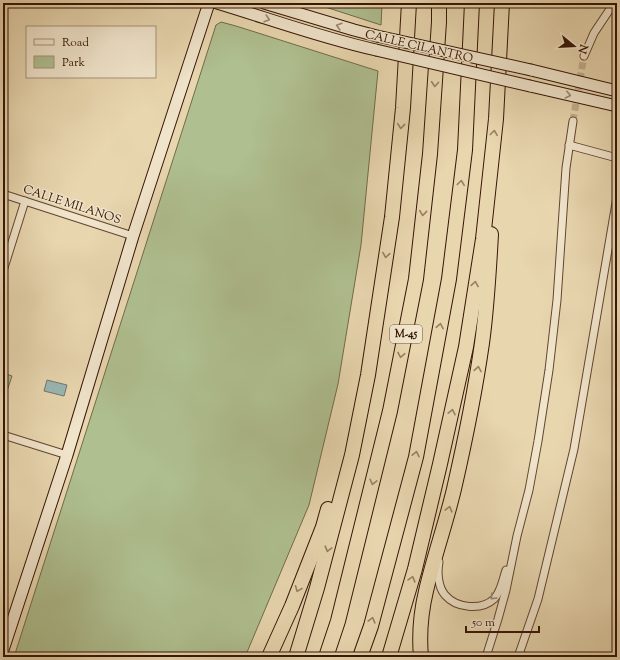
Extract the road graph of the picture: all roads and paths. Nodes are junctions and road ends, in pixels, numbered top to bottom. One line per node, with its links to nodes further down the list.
1 (209, 3): 19 (street)
2 (217, 3): 11 (street, CALLE CILANTRO, one-way to 11, bridge)
3 (264, 3): 10 (street, CALLE CILANTRO, one-way to 3, bridge)
4 (409, 3): 21 (highway, one-way to 21)
5 (439, 3): 29 (highway, M-45, one-way to 29)
6 (472, 3): 30 (highway, M-45, one-way to 6)
7 (502, 3): 15 (highway, one-way to 7)
8 (614, 3): 9 (street)
9 (584, 56)
10 (617, 91)
11 (617, 106)
12 (573, 121): 13 (street)
13 (569, 145): 14 (street); 25 (street)
14 (617, 158)
15 (490, 172): 24 (highway, one-way to 15); 31 (highway, one-way to 15)
16 (3, 194): 18 (street, CALLE MILANOS)
17 (617, 197): 34 (street)
18 (25, 201): 19 (street, CALLE MILANOS); 20 (street)
19 (133, 236): 23 (street)
20 (3, 271)
21 (368, 375): 27 (highway, one-way to 27); 28 (highway, one-way to 28)
22 (3, 434): 23 (street)
23 (67, 455): 26 (street)
24 (443, 530): 25 (street, one-way to 24); 32 (highway)
25 (517, 536): 33 (street)
26 (3, 650)
27 (269, 657)
28 (296, 657)
29 (326, 657)
30 (360, 657)
31 (389, 657)
32 (420, 657)
33 (486, 657)
34 (518, 657)

